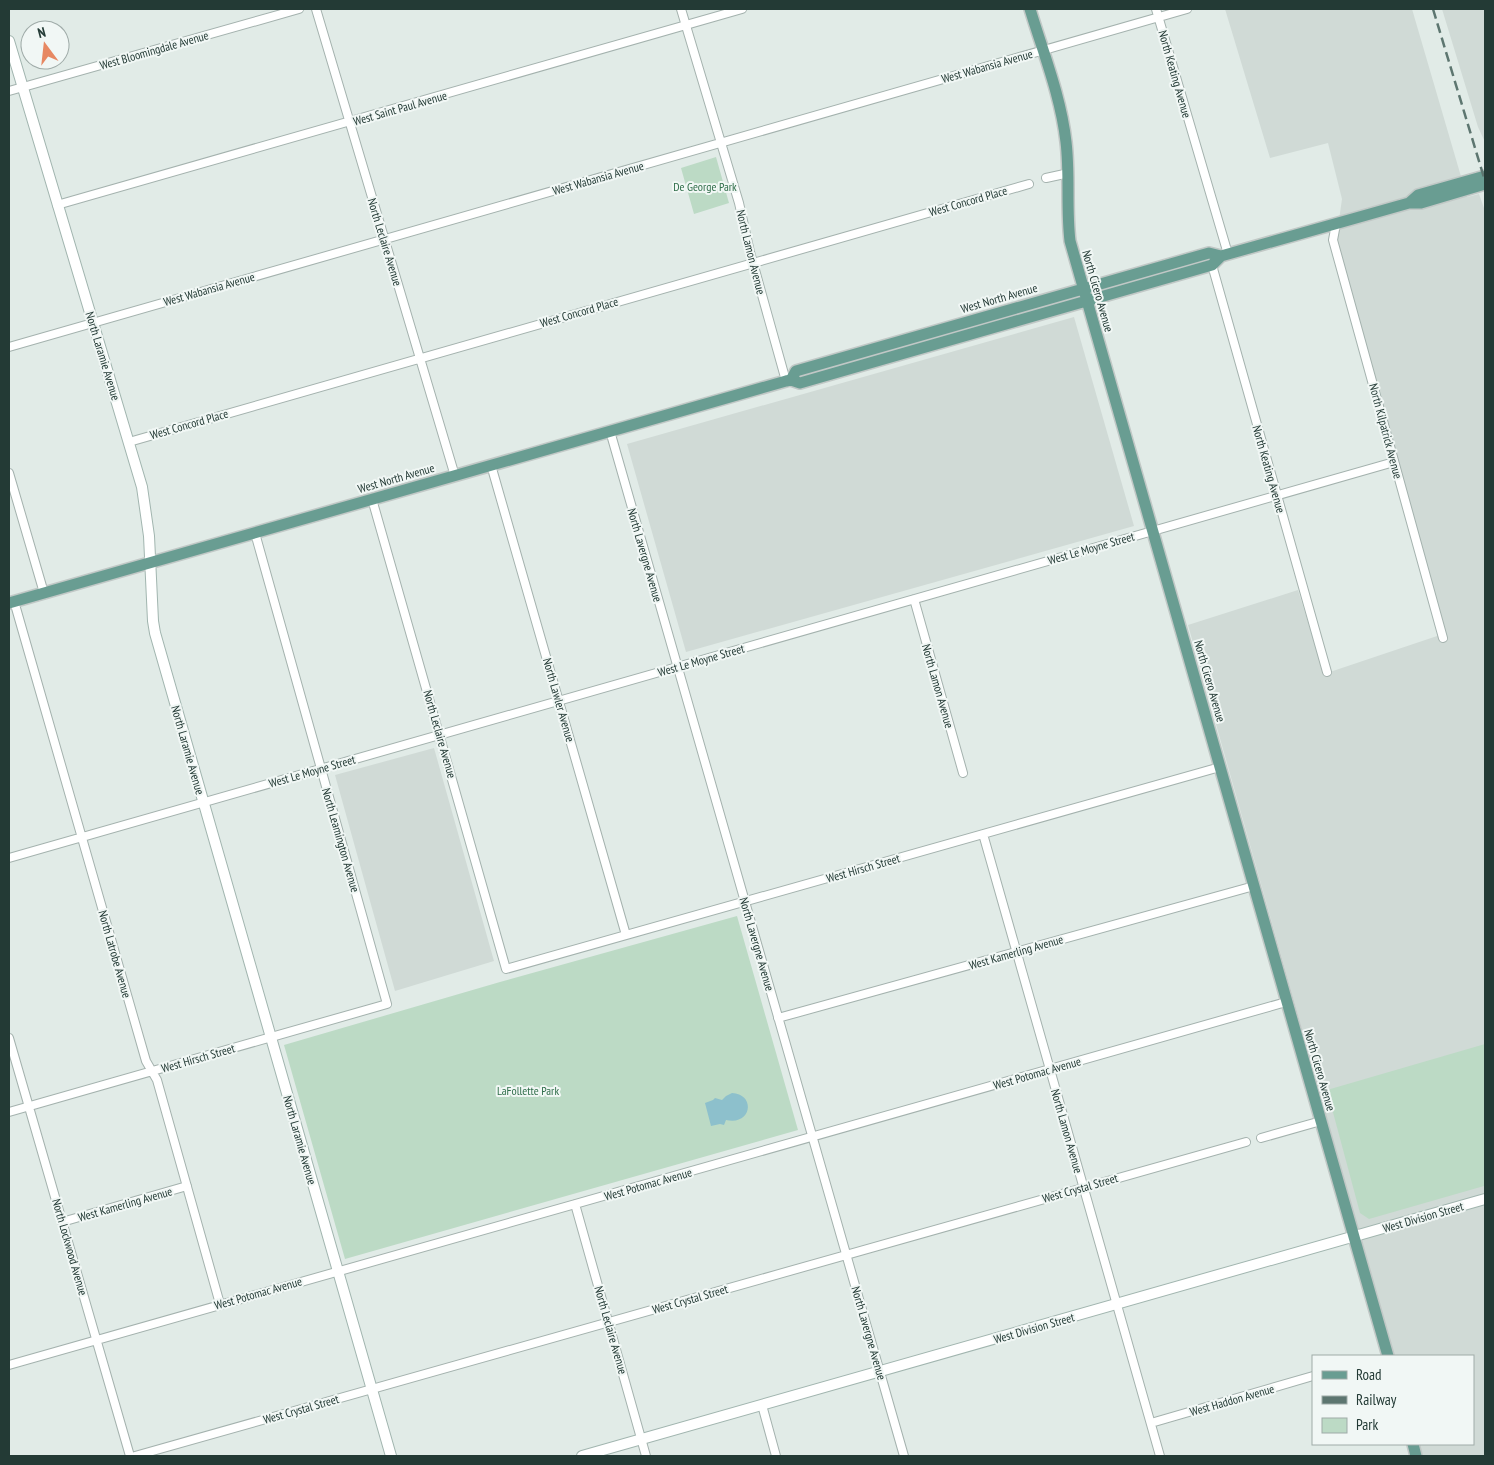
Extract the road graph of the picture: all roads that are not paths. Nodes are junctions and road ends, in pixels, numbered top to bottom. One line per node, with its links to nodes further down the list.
1 (299, 9): 11 (street, West Bloomingdale Avenue)
2 (316, 9): 13 (street, North Leclaire Avenue)
3 (681, 9): 8 (street, North Lamon Avenue)
4 (742, 9): 8 (street, West Saint Paul Avenue)
5 (1030, 9): 10 (main road, North Cicero Avenue)
6 (1187, 9): 7 (street, West Wabansia Avenue)
7 (1157, 13): 10 (street, West Wabansia Avenue); 24 (street, North Keating Avenue)
8 (686, 25): 13 (street, West Saint Paul Avenue); 14 (street, North Lamon Avenue)
9 (9, 41): 11 (street, North Laramie Avenue)
10 (1043, 50): 14 (street, West Wabansia Avenue); 15 (main road, North Cicero Avenue)
11 (22, 87): 12 (street, West Bloomingdale Avenue); 21 (street, North Laramie Avenue)
12 (9, 91)
13 (350, 122): 21 (street, West Saint Paul Avenue); 23 (street, North Leclaire Avenue)
14 (721, 142): 23 (street, West Wabansia Avenue); 25 (street, North Lamon Avenue)
15 (1069, 172): 17 (street); 27 (main road, North Cicero Avenue)
16 (1485, 176): 20 (main road, West North Avenue)
17 (1046, 178)
18 (1029, 184): 25 (street, West Concord Place)
19 (1485, 184): 20 (main road, West North Avenue)
20 (1409, 202): 22 (main road, West North Avenue)
21 (57, 205): 29 (street, North Laramie Avenue)
22 (1336, 224): 24 (main road, West North Avenue); 35 (street, North Kilpatrick Avenue)
23 (384, 239): 29 (street, West Wabansia Avenue); 31 (street, North Leclaire Avenue)
24 (1225, 255): 26 (main road); 27 (main road, West North Avenue)
25 (753, 262): 31 (street, West Concord Place); 32 (street, North Lamon Avenue)
26 (1212, 266): 28 (main road, West North Avenue); 39 (street, North Keating Avenue)
27 (1083, 288): 28 (main road, North Cicero Avenue); 32 (main road, West North Avenue)
28 (1087, 301): 32 (main road, West North Avenue); 41 (main road, North Cicero Avenue)
29 (93, 322): 30 (street, West Wabansia Avenue); 34 (street, North Laramie Avenue)
30 (9, 347)
31 (420, 358): 34 (street, West Concord Place); 38 (street, North Leclaire Avenue)
32 (788, 380): 33 (main road, West North Avenue)
33 (610, 431): 36 (main road, West North Avenue); 48 (street, North Lavergne Avenue)
34 (129, 442): 43 (street, North Laramie Avenue)
35 (1394, 462): 39 (street, West Le Moyne Street); 47 (street, North Kilpatrick Avenue)
36 (492, 465): 38 (main road, West North Avenue); 50 (street, North Lawler Avenue)
37 (9, 473): 44 (street)
38 (455, 476): 40 (main road, West North Avenue)
39 (1276, 495): 41 (street, West Le Moyne Street); 49 (street, North Keating Avenue)
40 (372, 499): 42 (main road, West North Avenue); 51 (street, North Leclaire Avenue)
41 (1152, 531): 45 (street, West Le Moyne Street); 52 (main road, North Cicero Avenue)
42 (254, 533): 43 (main road, West North Avenue); 53 (street, North Leamington Avenue)
43 (151, 563): 44 (main road, West North Avenue); 55 (street, North Laramie Avenue)
44 (44, 593): 46 (main road, West North Avenue)
45 (914, 599): 48 (street, West Le Moyne Street); 54 (street, North Lamon Avenue)
46 (12, 602): 57 (street, North Latrobe Avenue)
47 (1443, 638)
48 (677, 666): 50 (street, West Le Moyne Street); 60 (street, North Lavergne Avenue)
49 (1327, 672)
50 (559, 700): 51 (street, West Le Moyne Street); 61 (street, North Lawler Avenue)
51 (440, 734): 53 (street, West Le Moyne Street); 63 (street, North Leclaire Avenue)
52 (1220, 767): 56 (street, West Hirsch Street); 59 (main road, North Cicero Avenue)
53 (321, 769): 55 (street, West Le Moyne Street); 65 (street, North Leamington Avenue)
54 (963, 773)
55 (203, 802): 57 (street, West Le Moyne Street); 67 (street, North Laramie Avenue)
56 (982, 834): 60 (street, West Hirsch Street); 62 (street, North Lamon Avenue)
57 (81, 837): 58 (street, West Le Moyne Street); 70 (street, North Latrobe Avenue)
58 (9, 858)
59 (1254, 886): 62 (street, West Kamerling Avenue); 64 (main road, North Cicero Avenue)
60 (744, 901): 61 (street, West Hirsch Street); 66 (street, North Lavergne Avenue)
61 (626, 935): 63 (street, West Hirsch Street)
62 (1016, 952): 66 (street, West Kamerling Avenue); 69 (street, North Lamon Avenue)
63 (506, 969)
64 (1286, 1002): 69 (street, West Potomac Avenue); 73 (main road, North Cicero Avenue)
65 (387, 1004): 67 (street, West Hirsch Street)
66 (778, 1018): 74 (street, North Lavergne Avenue)
67 (270, 1037): 70 (street, West Hirsch Street); 84 (street, North Laramie Avenue)
68 (9, 1038): 71 (street, North Lockwood Avenue)
69 (1050, 1069): 74 (street, West Potomac Avenue); 78 (street, North Lamon Avenue)
70 (152, 1071): 71 (street, West Hirsch Street); 77 (street, North Latrobe Avenue)
71 (29, 1106): 72 (street, West Hirsch Street); 81 (street, North Lockwood Avenue)
72 (9, 1112)
73 (1321, 1121): 75 (street); 82 (main road, North Cicero Avenue)
74 (812, 1137): 80 (street, West Potomac Avenue); 83 (street, North Lavergne Avenue)
75 (1261, 1138)
76 (1246, 1142): 78 (street, West Crystal Street)
77 (187, 1186): 81 (street, West Kamerling Avenue); 85 (street, North Latrobe Avenue)
78 (1083, 1187): 83 (street, West Crystal Street); 86 (street, North Lamon Avenue)
79 (1485, 1199): 82 (street, West Division Street)
80 (575, 1204): 84 (street, West Potomac Avenue); 87 (street, North Leclaire Avenue)
81 (62, 1222): 88 (street, North Lockwood Avenue)
82 (1354, 1238): 86 (street, West Division Street); 89 (main road, North Cicero Avenue)
83 (846, 1254): 87 (street, West Crystal Street); 91 (street, North Lavergne Avenue)
84 (337, 1270): 85 (street, West Potomac Avenue); 93 (street, North Laramie Avenue)
85 (220, 1304): 88 (street, West Potomac Avenue)
86 (1117, 1305): 91 (street, West Division Street); 95 (street, North Lamon Avenue)
87 (608, 1322): 93 (street, West Crystal Street); 96 (street, North Leclaire Avenue)
88 (96, 1340): 90 (street, West Potomac Avenue); 97 (street, North Lockwood Avenue)
89 (1388, 1355)
90 (9, 1365)
91 (880, 1372): 94 (street, West Division Street); 103 (street, North Lavergne Avenue)
92 (1312, 1376): 95 (street, West Haddon Avenue)
93 (371, 1390): 98 (street, West Crystal Street); 99 (street, North Laramie Avenue)
94 (762, 1405): 96 (street, West Division Street); 102 (street)
95 (1151, 1423): 104 (street, North Lamon Avenue)
96 (641, 1439): 100 (street, West Division Street); 101 (street, North Leclaire Avenue)
97 (130, 1456)
98 (135, 1456)
99 (390, 1456)
100 (582, 1456)
101 (646, 1456)
102 (776, 1456)
103 (904, 1456)
104 (1160, 1456)

